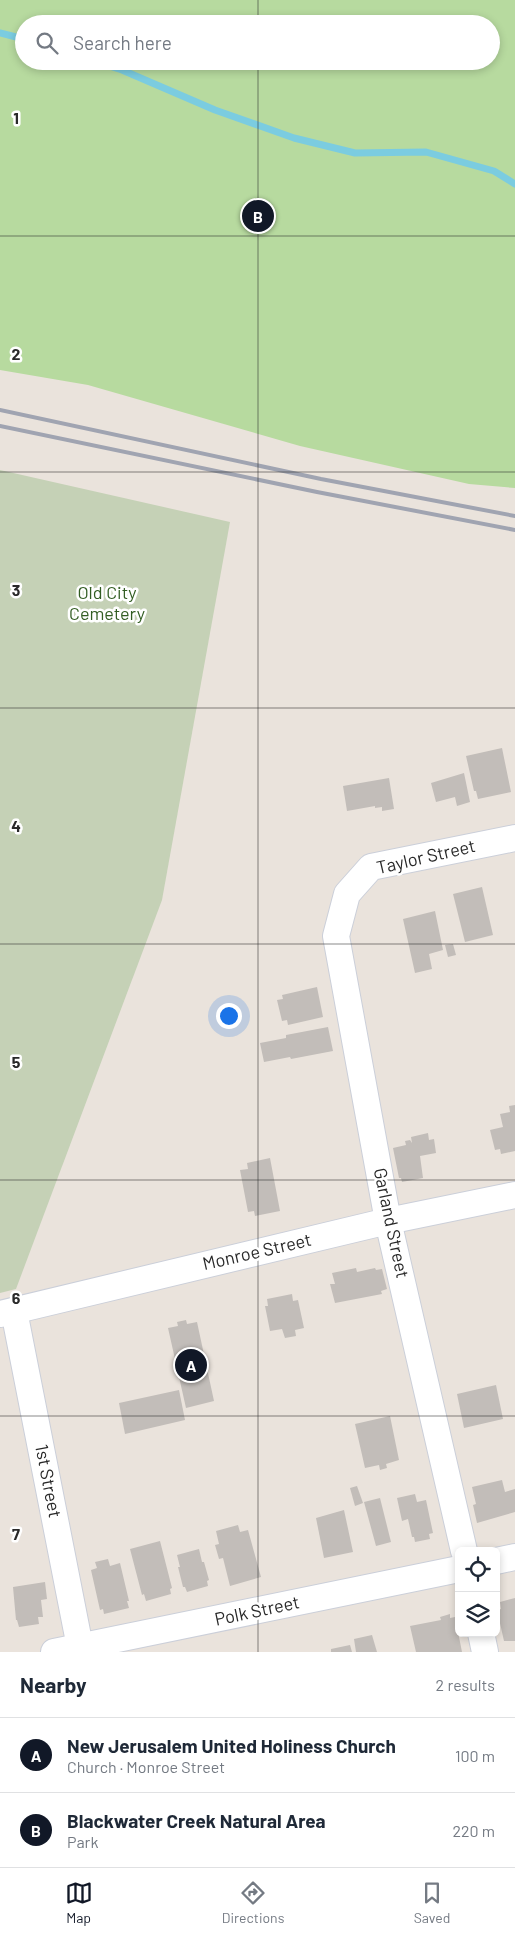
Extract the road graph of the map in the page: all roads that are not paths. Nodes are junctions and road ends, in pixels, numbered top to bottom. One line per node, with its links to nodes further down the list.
1 (515, 838): 2 (street, Taylor Street)
2 (347, 894): 4 (street, Garland Street)
3 (515, 1195): 4 (street, Monroe Street)
4 (388, 1221): 5 (street, Monroe Street); 6 (street, Garland Street)
5 (7, 1312): 11 (street, 1st Street)
6 (463, 1547)
7 (515, 1557): 8 (street)
8 (500, 1560)
9 (455, 1570): 11 (street, Polk Street)
10 (482, 1637): 13 (street)
11 (81, 1650): 12 (street, Polk Street)
12 (54, 1652)
13 (485, 1652)

